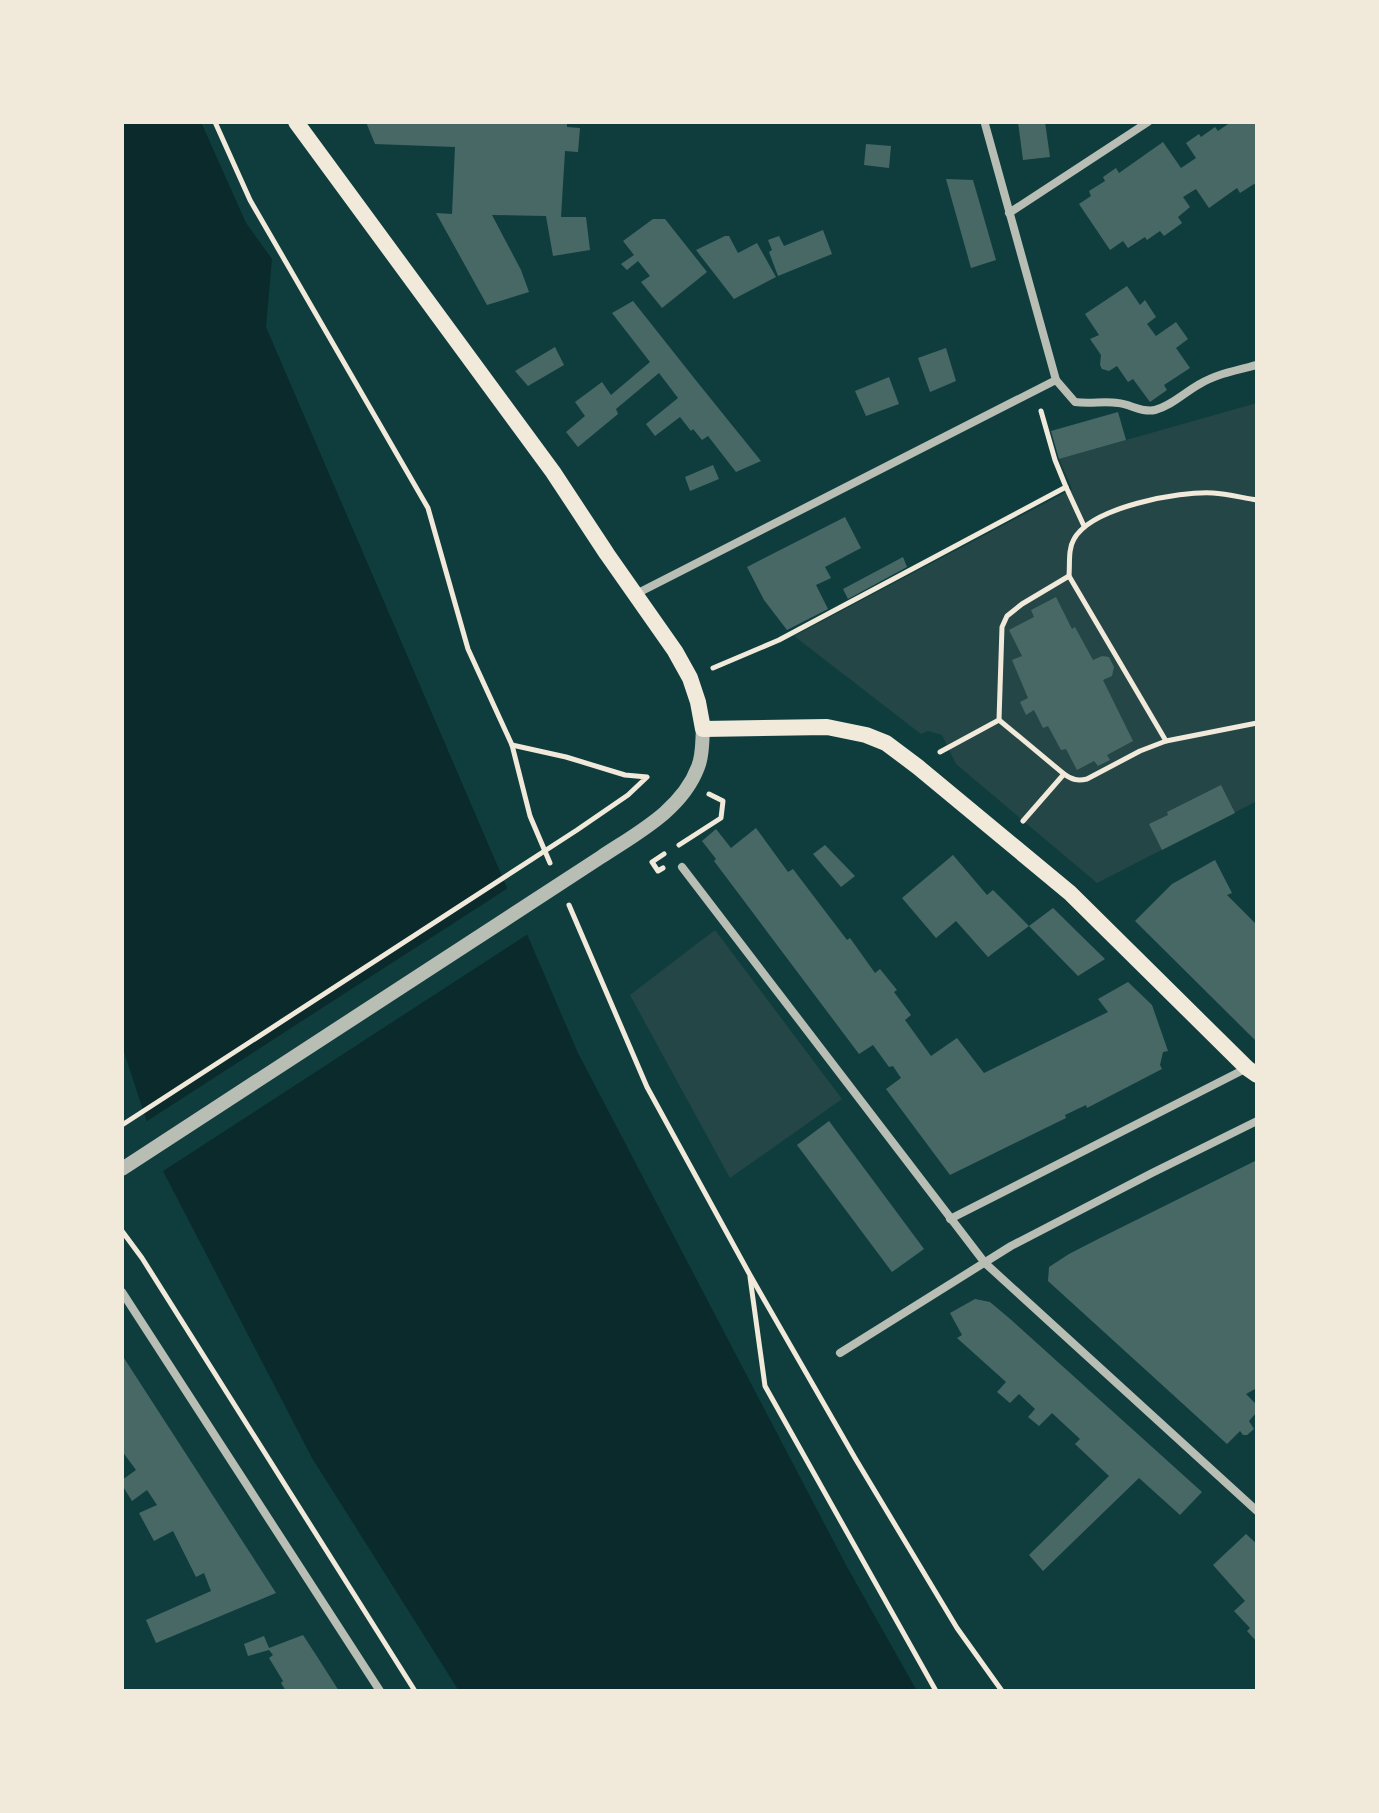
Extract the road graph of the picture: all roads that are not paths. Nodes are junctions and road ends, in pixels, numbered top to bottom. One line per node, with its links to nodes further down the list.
1 (296, 122): 7 (main road)
2 (1148, 122): 4 (street)
3 (985, 124): 4 (street)
4 (1009, 213): 6 (street)
5 (1257, 365): 6 (street)
6 (1056, 380): 7 (street)
7 (636, 594): 8 (main road)
8 (703, 729): 10 (main road); 12 (street)
9 (682, 867): 13 (street)
10 (1252, 1072): 13 (street)
11 (1257, 1121): 14 (street)
12 (122, 1169)
13 (950, 1219): 14 (street)
14 (985, 1263): 16 (street); 17 (street)
15 (122, 1292): 18 (street)
16 (840, 1353)
17 (1257, 1511)
18 (380, 1691)

